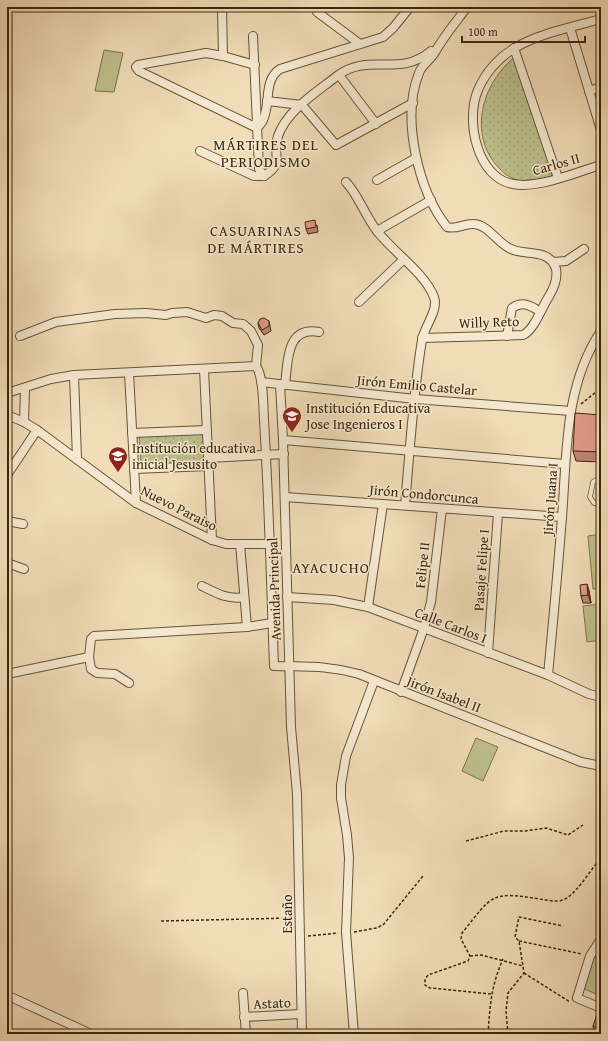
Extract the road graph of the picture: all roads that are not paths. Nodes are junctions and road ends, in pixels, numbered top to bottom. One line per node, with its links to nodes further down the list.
1 (222, 7): 11 (street)
2 (315, 7): 8 (street)
3 (410, 7): 8 (street)
4 (467, 7): 9 (street)
5 (601, 19): 6 (street, Carlos II)
6 (570, 28): 10 (street, Carlos II); 15 (street)
7 (253, 36): 12 (street)
8 (360, 44): 16 (street)
9 (437, 47): 13 (street); 17 (street)
10 (514, 48): 26 (street); 26 (street, Carlos II)
11 (223, 56): 12 (street); 20 (street)
12 (254, 65): 20 (street)
13 (339, 75): 18 (street); 19 (street)
14 (601, 87): 15 (street)
15 (589, 91): 21 (street)
16 (267, 101): 18 (street); 20 (street)
17 (413, 103): 19 (street); 23 (street)
18 (302, 105): 19 (street); 25 (street)
19 (376, 124)
20 (257, 128): 25 (street)
21 (601, 130)
22 (200, 152): 25 (street)
23 (416, 158): 27 (street); 29 (street)
24 (601, 164): 26 (street, Carlos II)
25 (264, 176)
26 (558, 178)
27 (377, 180)
28 (346, 182): 30 (street)
29 (431, 200): 30 (street); 33 (street)
30 (377, 231): 32 (street)
31 (584, 249): 33 (street)
32 (403, 260): 34 (street); 40 (street)
33 (553, 262): 35 (street, Willy Reto)
34 (359, 302)
35 (540, 311): 39 (street, Willy Reto); 39 (street)
36 (319, 332): 46 (street, Avenida Principal)
37 (601, 332): 50 (street, Jirón Juana I)
38 (20, 336): 41 (street)
39 (508, 336): 40 (street, Willy Reto)
40 (422, 338): 49 (street)
41 (256, 366): 42 (street); 45 (street, Avenida Principal)
42 (204, 369): 43 (street); 54 (street)
43 (129, 373): 44 (street); 55 (street)
44 (74, 376): 47 (street); 60 (street)
45 (261, 382): 46 (street, Jirón Emilio Castelar); 59 (street, Avenida Principal)
46 (282, 384): 49 (street, Jirón Emilio Castelar); 56 (street, Avenida Principal)
47 (25, 388): 48 (street); 52 (street)
48 (7, 393)
49 (415, 399): 50 (street, Jirón Emilio Castelar); 57 (street)
50 (572, 411): 62 (street, Jirón Juana I)
51 (7, 415): 52 (street, Nuevo Paraiso)
52 (24, 422): 53 (street, Nuevo Paraiso)
53 (36, 430): 60 (street, Nuevo Paraiso); 64 (street)
54 (208, 430): 55 (street); 61 (street)
55 (132, 434): 63 (street)
56 (284, 440): 57 (street); 58 (street, Avenida Principal)
57 (410, 452): 62 (street); 70 (street)
58 (284, 454): 59 (street); 66 (street, Avenida Principal)
59 (266, 455): 61 (street); 78 (street, Avenida Principal)
60 (77, 459): 67 (street, Nuevo Paraiso)
61 (209, 462): 63 (street); 76 (street)
62 (565, 464): 73 (street, Jirón Juana I)
63 (134, 469): 67 (street)
64 (7, 475)
65 (601, 477): 69 (lane)
66 (284, 497): 68 (street, Jirón Condorcunca); 83 (street, Avenida Principal)
67 (136, 503): 76 (street, Nuevo Paraiso)
68 (383, 504): 70 (street, Jirón Condorcunca); 84 (street)
69 (601, 504)
70 (405, 505): 71 (street, Jirón Condorcunca)
71 (442, 509): 72 (street, Jirón Condorcunca); 87 (street, Felipe II)
72 (498, 513): 73 (street, Jirón Condorcunca); 88 (street, Pasaje Felipe I)
73 (562, 517): 93 (street, Jirón Juana I)
74 (7, 520): 75 (street)
75 (23, 524)
76 (212, 540): 77 (street, Nuevo Paraiso)
77 (240, 544): 78 (street, Nuevo Paraiso); 82 (street)
78 (269, 544): 85 (street, Avenida Principal)
79 (7, 563): 80 (street)
80 (24, 569)
81 (202, 586): 82 (street)
82 (244, 597): 86 (street)
83 (287, 597): 84 (street, Calle Carlos I); 91 (street, Avenida Principal)
84 (368, 607): 87 (street, Calle Carlos I)
85 (272, 623): 86 (street); 90 (street, Avenida Principal)
86 (247, 627): 89 (street)
87 (424, 628): 88 (street, Calle Carlos I); 96 (street, Felipe II)
88 (488, 653): 93 (street, Calle Carlos I)
89 (89, 657): 92 (street); 95 (street)
90 (274, 666): 91 (street, Jirón Isabel II)
91 (290, 666): 94 (street, Jirón Isabel II); 99 (street, Avenida Principal)
92 (7, 674)
93 (548, 675): 97 (street, Calle Carlos I)
94 (374, 681): 96 (street, Jirón Isabel II); 109 (street)
95 (129, 683)
96 (402, 692): 98 (street, Jirón Isabel II)
97 (601, 697)
98 (600, 768)
99 (297, 794): 104 (street, Estaño)
100 (601, 939): 103 (street)
101 (243, 993): 105 (street)
102 (13, 998): 106 (street)
103 (601, 1008)
104 (301, 1014): 105 (street, Astato); 108 (street, Estaño)
105 (244, 1017): 107 (street)
106 (91, 1034)
107 (246, 1034)
108 (302, 1034)
109 (354, 1034)

